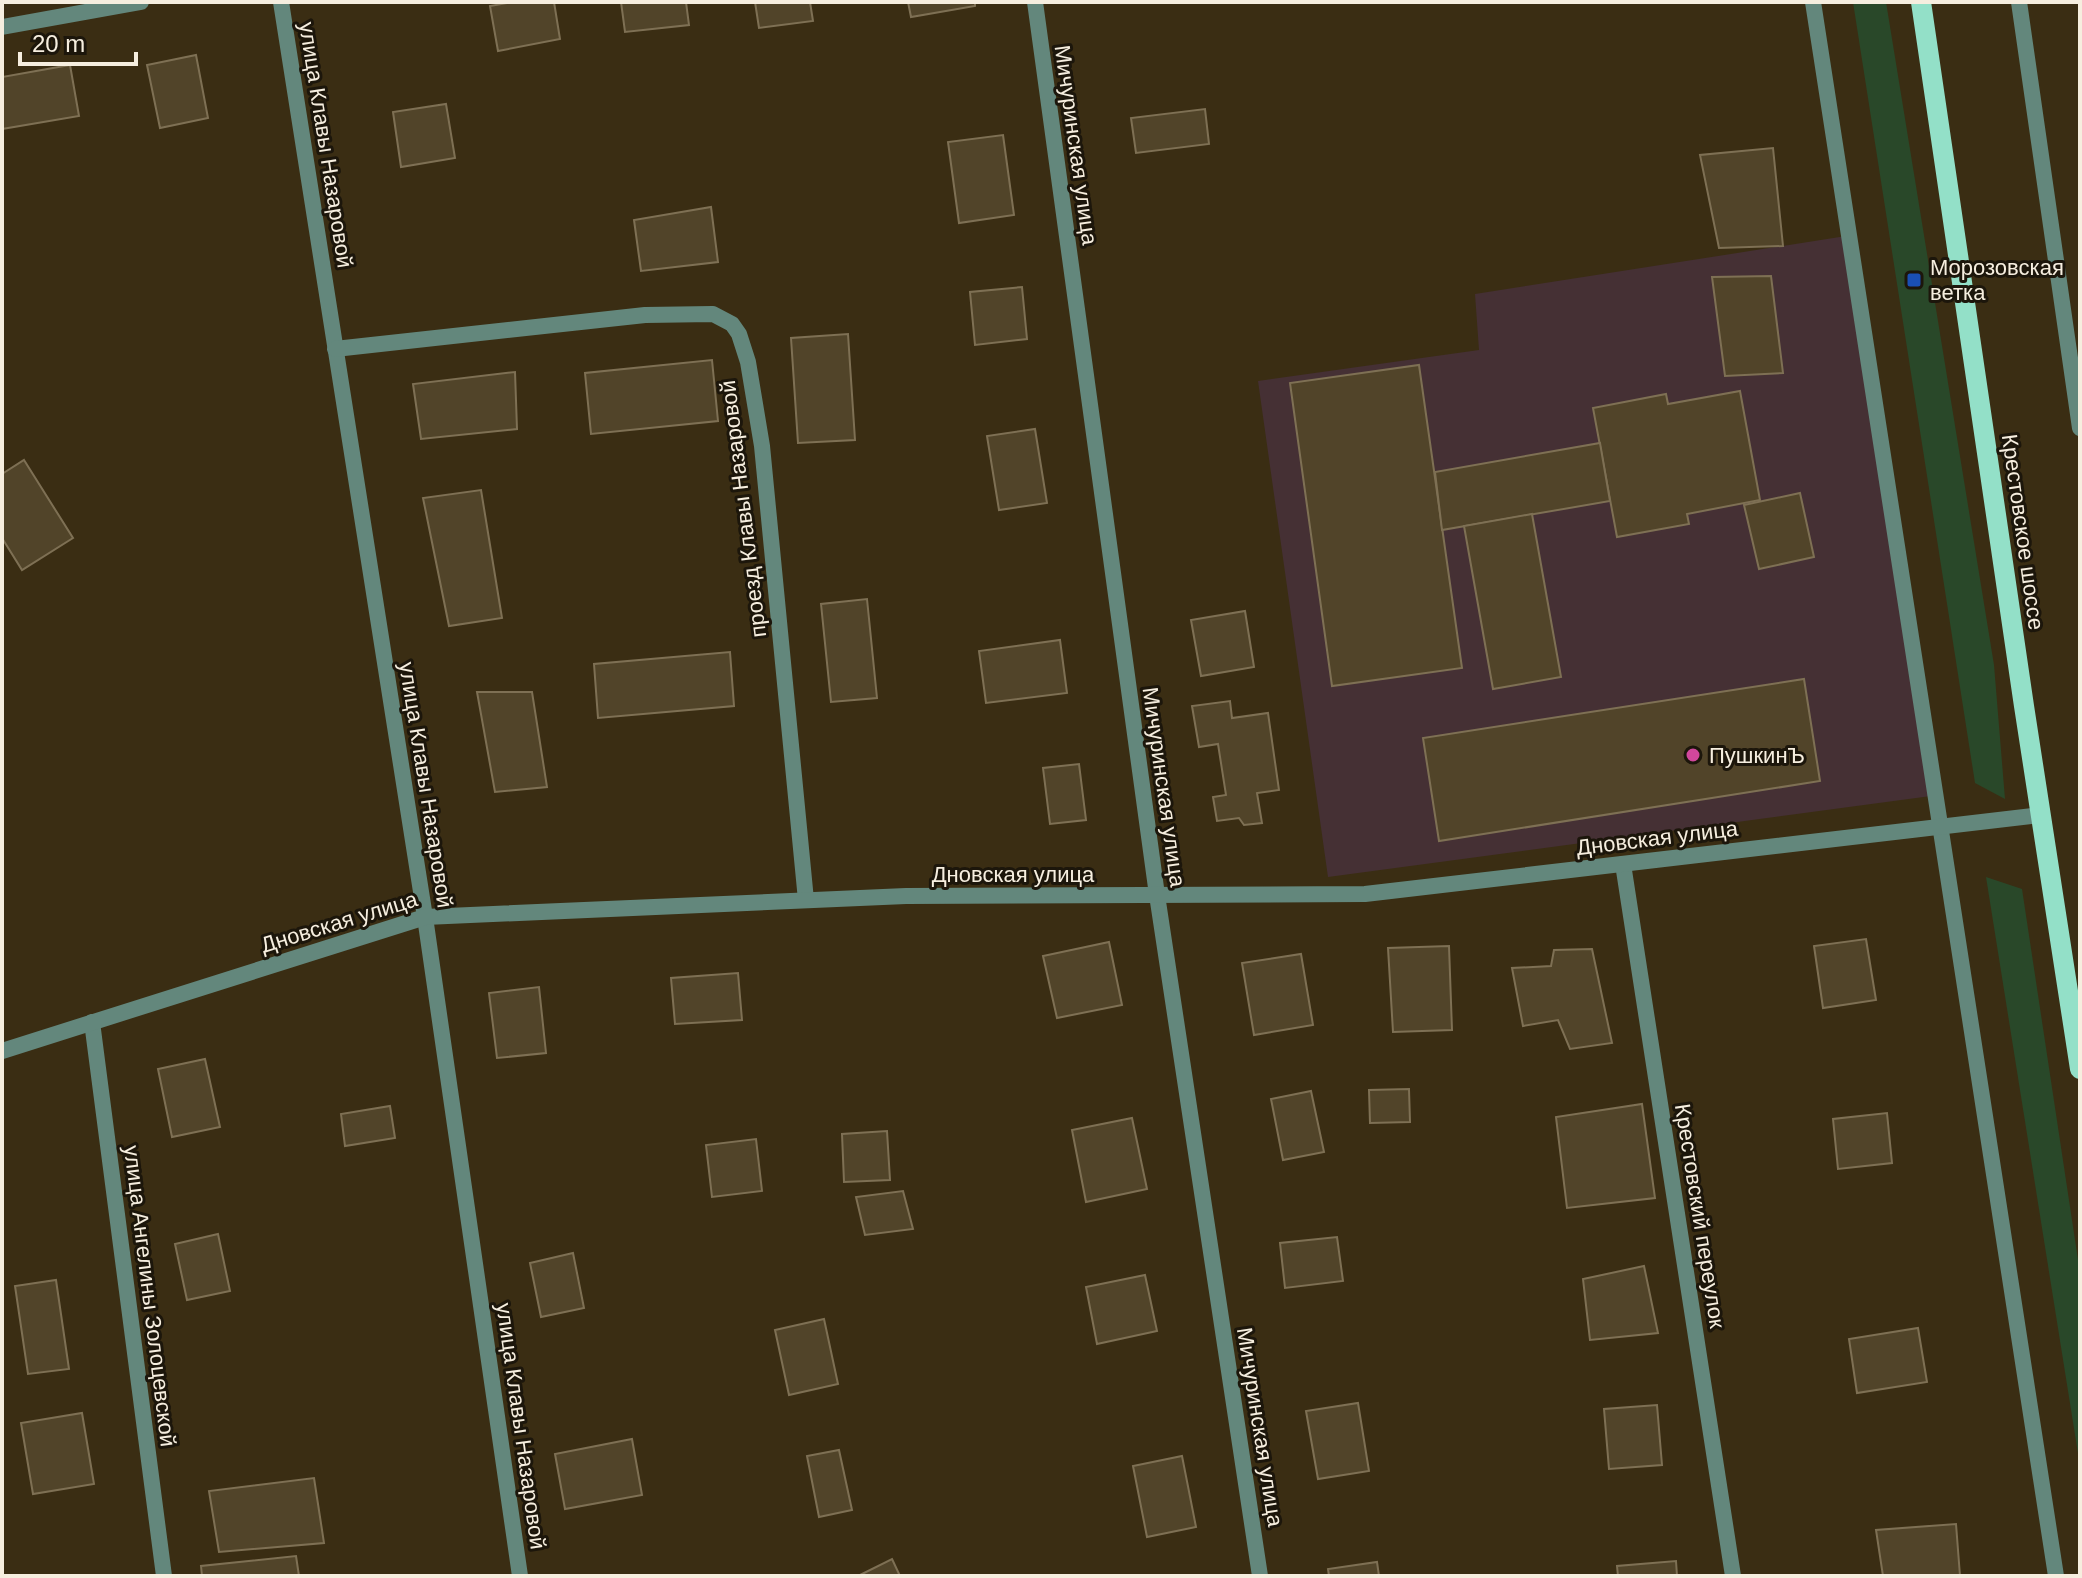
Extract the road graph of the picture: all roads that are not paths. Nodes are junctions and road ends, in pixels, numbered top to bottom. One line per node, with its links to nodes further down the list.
1 (141, 2): 7 (street)
2 (281, 2): 8 (street, улица Клавы Назаровой)
3 (1035, 2): 13 (street, Мичуринская улица)
4 (1813, 2): 11 (street)
5 (1921, 2): 10 (main road, Крестовское шоссе)
6 (2019, 2): 9 (street)
7 (2, 27)
8 (335, 349): 14 (street, проезд Клавы Назаровой); 15 (street, улица Клавы Назаровой)
9 (2080, 428)
10 (2041, 815): 11 (street, Дновская улица); 18 (main road, Крестовское шоссе)
11 (1941, 827): 12 (street, Дновская улица); 23 (street)
12 (1623, 864): 13 (street, Дновская улица); 22 (street, Крестовский переулок)
13 (1157, 895): 14 (street, Дновская улица); 21 (street, Мичуринская улица)
14 (806, 900): 15 (street, Дновская улица)
15 (425, 917): 16 (street, Дновская улица); 20 (street, улица Клавы Назаровой)
16 (92, 1022): 17 (street, Дновская улица); 19 (street, улица Ангелины Золоцевской)
17 (2, 1051)
18 (2080, 1069)
19 (164, 1576)
20 (520, 1576)
21 (1260, 1576)
22 (1733, 1576)
23 (2056, 1576)

